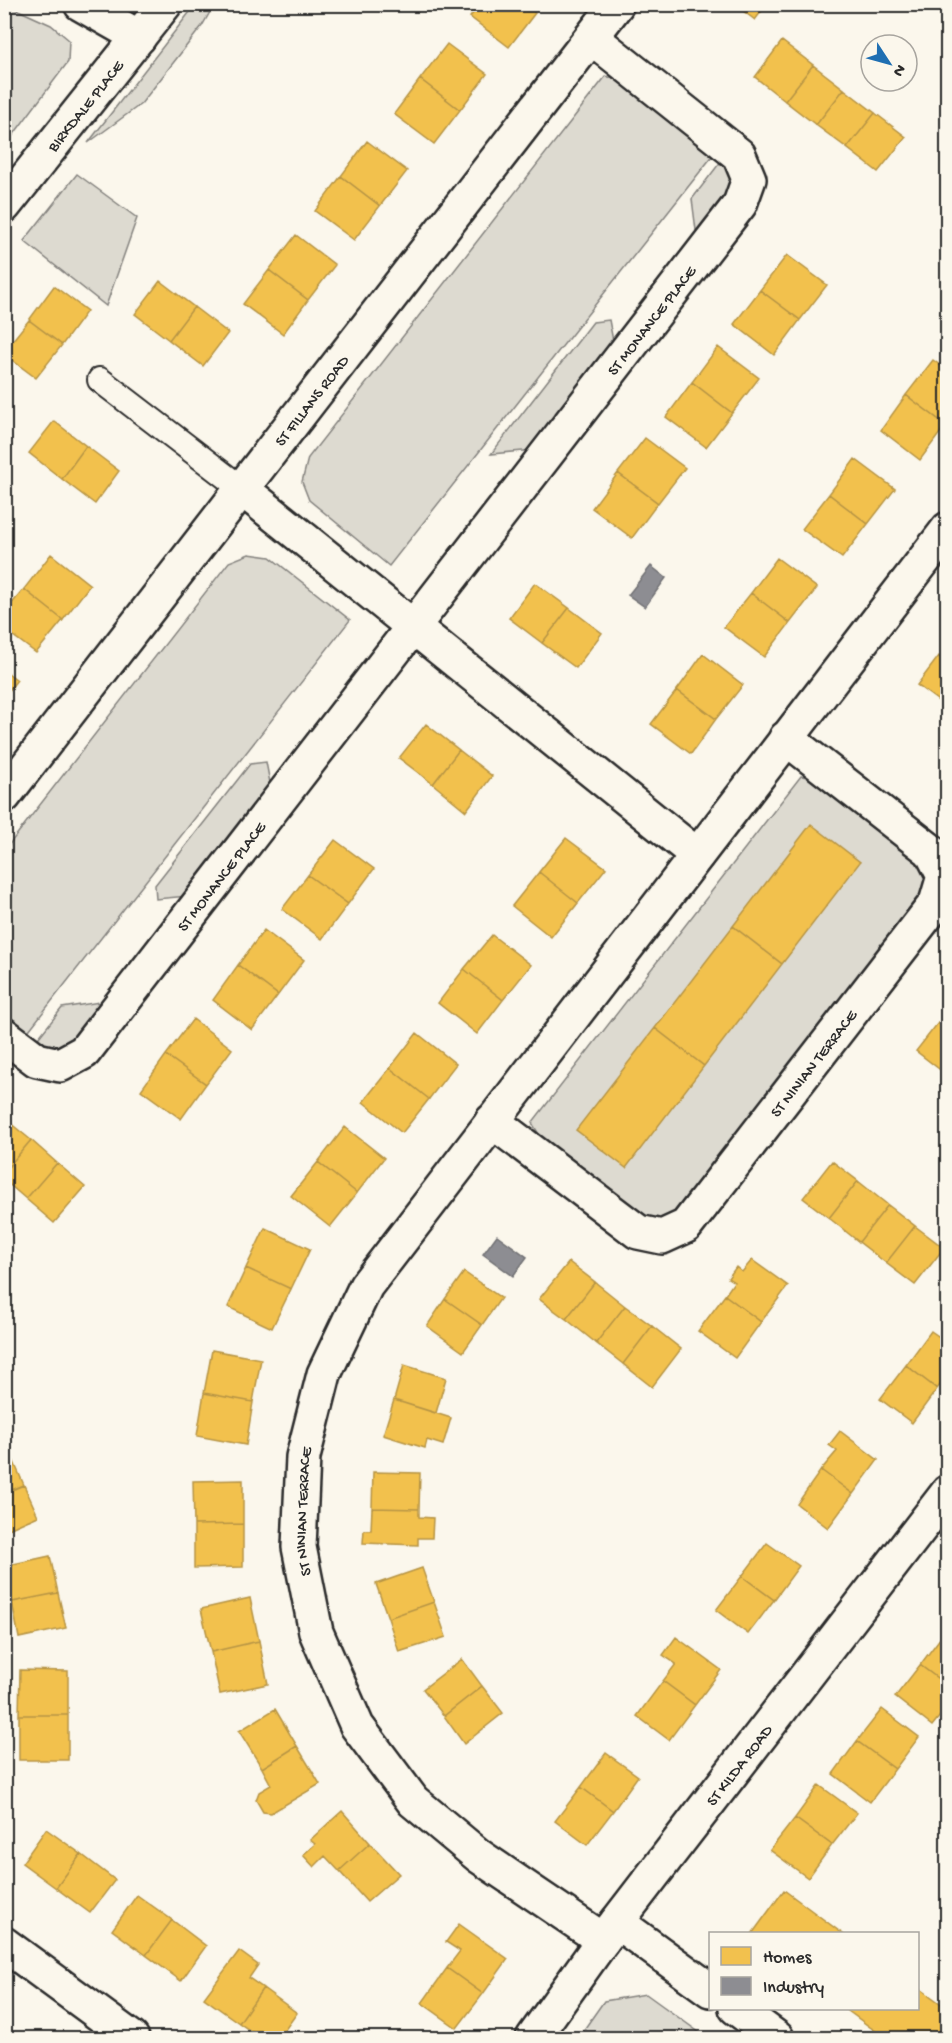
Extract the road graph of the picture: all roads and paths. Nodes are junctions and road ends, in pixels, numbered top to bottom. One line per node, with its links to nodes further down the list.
1 (81, 4): 4 (street)
2 (165, 4): 4 (street, BIRKDALE PLACE)
3 (617, 4): 5 (street, ST FILLANS ROAD)
4 (139, 37): 6 (street, BIRKDALE PLACE)
5 (592, 38): 8 (street, ST FILLANS ROAD); 10 (street, ST MONANCE PLACE)
6 (4, 206)
7 (100, 380): 8 (lane)
8 (242, 489): 10 (street); 12 (street, ST FILLANS ROAD)
9 (948, 529): 11 (street, ST NINIAN TERRACE)
10 (414, 626): 13 (street); 14 (street, ST MONANCE PLACE)
11 (786, 738): 13 (street, ST NINIAN TERRACE); 15 (street, ST NINIAN TERRACE)
12 (4, 796)
13 (697, 855): 15 (street, ST NINIAN TERRACE)
14 (4, 1035)
15 (492, 1121): 17 (street, ST NINIAN TERRACE)
16 (948, 1492): 17 (street, ST KILDA ROAD)
17 (610, 1931): 19 (street, ST NINIAN TERRACE); 22 (street, ST KILDA ROAD)
18 (4, 1944): 21 (street)
19 (709, 1989)
20 (739, 2010): 23 (street)
21 (132, 2038)
22 (533, 2038)
23 (777, 2038)

